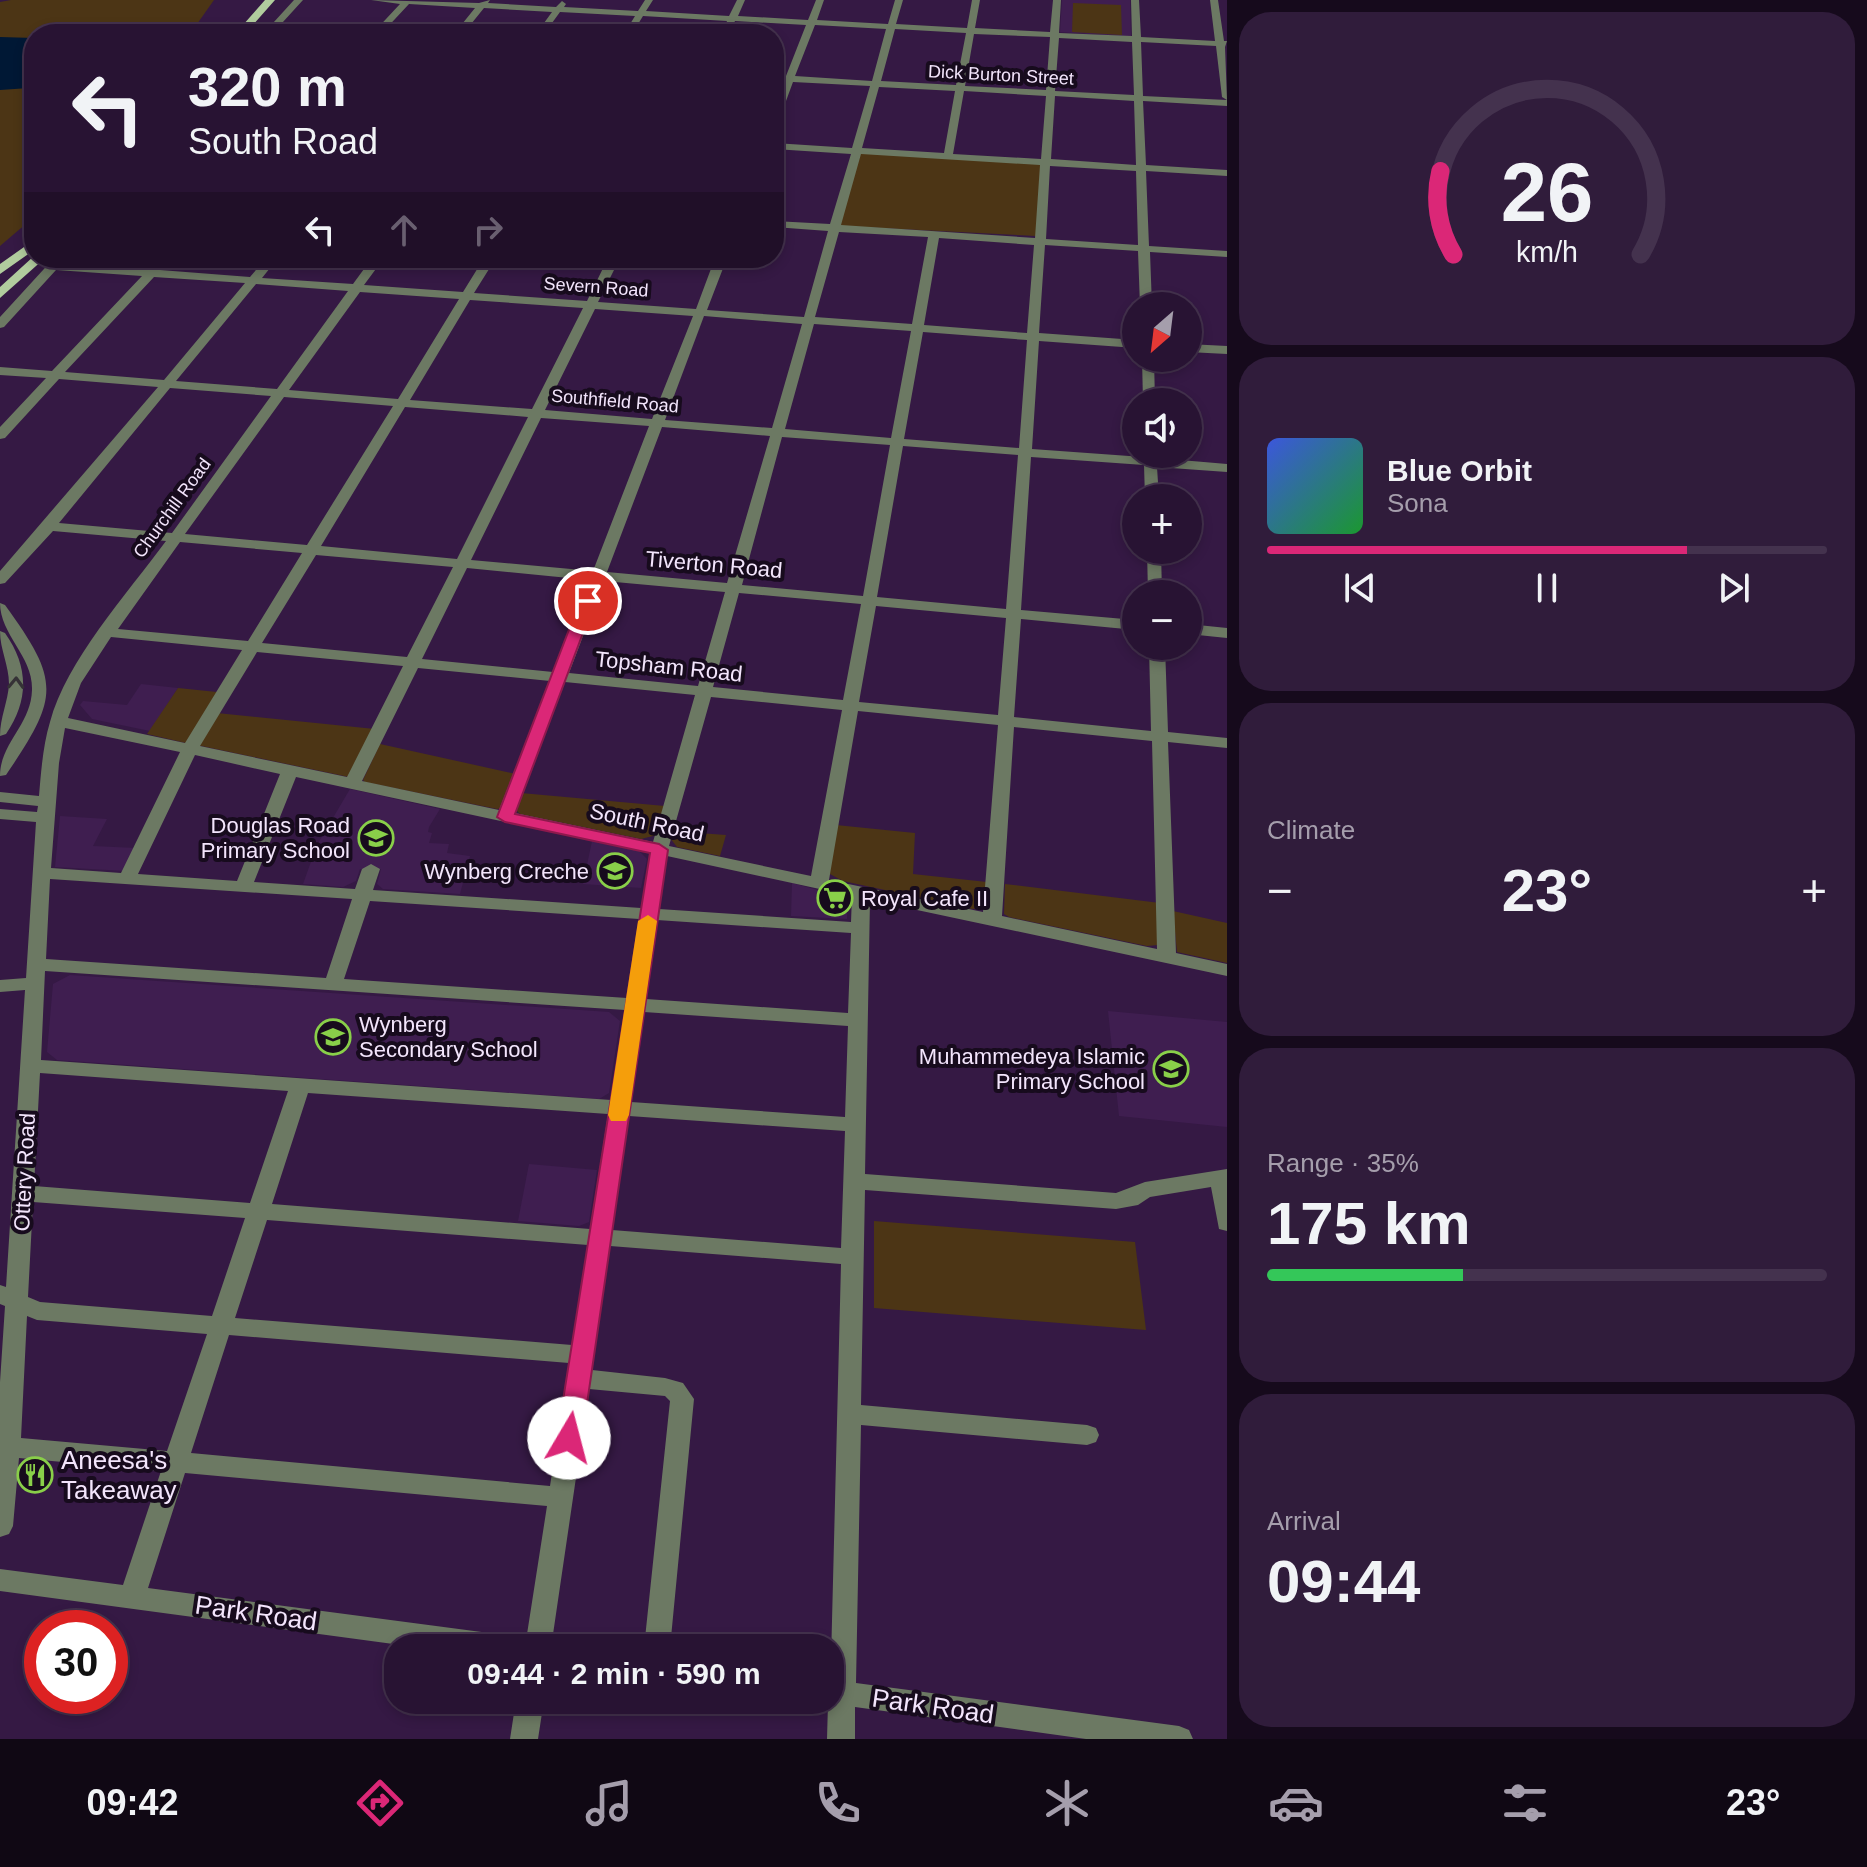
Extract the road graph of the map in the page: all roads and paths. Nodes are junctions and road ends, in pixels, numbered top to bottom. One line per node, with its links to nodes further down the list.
1 (270, 0): 20 (main road)
2 (280, 0): 21 (main road)
3 (299, 0): 22 (street)
4 (375, 0): 14 (street)
5 (565, 0): 16 (street)
6 (649, 0): 17 (street)
7 (741, 0): 18 (street)
8 (820, 0): 19 (street)
9 (899, 0): 28 (street)
10 (976, 0): 29 (street)
11 (1057, 0): 30 (street)
12 (1135, 0): 31 (street)
13 (1214, 0): 32 (street)
14 (407, 1): 15 (street); 23 (street)
15 (484, 3): 16 (street); 24 (street)
16 (558, 9): 17 (street); 25 (street)
17 (641, 14): 18 (street); 26 (street)
18 (732, 19): 19 (street); 27 (street)
19 (811, 23): 28 (street); 34 (street)
20 (249, 24)
21 (260, 24)
22 (276, 24)
23 (385, 24)
24 (466, 24)
25 (547, 24)
26 (634, 24)
27 (730, 24)
28 (891, 27): 29 (street); 35 (street)
29 (970, 31): 30 (street); 36 (street)
30 (1054, 35): 31 (street); 37 (street)
31 (1137, 40): 32 (street); 40 (street)
32 (1223, 44): 39 (street)
33 (784, 79): 34 (street, Dick Burton Street)
34 (790, 79): 35 (street, Dick Burton Street); 38 (street)
35 (876, 84): 36 (street, Dick Burton Street); 43 (street)
36 (960, 88): 37 (street, Dick Burton Street); 44 (street)
37 (1050, 93): 40 (street, Dick Burton Street); 45 (street)
38 (784, 94)
39 (1227, 97)
40 (1138, 99): 41 (street, Dick Burton Street); 46 (street)
41 (1227, 103)
42 (784, 147): 43 (street)
43 (857, 151): 44 (street); 49 (street)
44 (948, 156): 45 (street)
45 (1046, 162): 46 (street); 51 (street)
46 (1141, 168): 47 (street); 52 (street)
47 (1227, 173)
48 (784, 225): 49 (street)
49 (835, 228): 50 (street); 73 (street)
50 (934, 235): 51 (street); 75 (street)
51 (1040, 242): 52 (street); 76 (street)
52 (1143, 249): 54 (street); 68 (street)
53 (24, 252): 64 (main road)
54 (1227, 254)
55 (28, 268): 69 (main road)
56 (51, 268): 74 (street)
57 (108, 268): 65 (street, Severn Road)
58 (156, 268): 65 (street)
59 (264, 268): 66 (street)
60 (371, 268): 67 (street, Churchill Road)
61 (484, 268): 70 (street)
62 (609, 268): 71 (street)
63 (717, 268): 72 (street)
64 (0, 270)
65 (151, 273): 66 (street, Severn Road); 81 (street)
66 (254, 280): 67 (street, Severn Road); 82 (street)
67 (356, 288): 70 (street, Severn Road); 83 (street, Churchill Road)
68 (1145, 292)
69 (0, 294)
70 (467, 295): 71 (street, Severn Road); 84 (street)
71 (591, 304): 72 (street, Severn Road); 85 (street)
72 (700, 312): 73 (street, Severn Road); 86 (street)
73 (809, 320): 75 (street, Severn Road); 87 (street)
74 (0, 324)
75 (918, 328): 76 (street, Severn Road); 89 (street)
76 (1033, 336): 77 (street, Severn Road); 90 (street)
77 (1122, 343)
78 (1202, 349): 79 (street)
79 (1227, 350)
80 (0, 371): 81 (street, Southfield Road)
81 (57, 375): 82 (street, Southfield Road); 88 (street)
82 (166, 384): 83 (street, Southfield Road); 94 (street)
83 (280, 392): 84 (street, Southfield Road); 95 (street, Churchill Road)
84 (401, 402): 85 (street, Southfield Road); 96 (street)
85 (538, 413): 86 (street, Southfield Road); 97 (street)
86 (657, 422): 87 (street, Southfield Road); 98 (street)
87 (778, 432): 89 (street, Southfield Road); 100 (street)
88 (0, 435)
89 (897, 442): 90 (street, Southfield Road); 101 (street)
90 (1024, 452): 91 (street, Southfield Road); 103 (street)
91 (1122, 457)
92 (1202, 465): 93 (street, Southfield Road)
93 (1227, 468)
94 (49, 526): 95 (street, Tiverton Road); 99 (street)
95 (175, 538): 96 (street, Tiverton Road); 106 (street, Churchill Road)
96 (310, 550): 97 (street, Tiverton Road); 109 (street)
97 (465, 564): 98 (street, Tiverton Road); 111 (street)
98 (597, 576): 100 (street, Tiverton Road); 112 (street)
99 (0, 580)
100 (733, 588): 101 (street, Tiverton Road); 113 (street)
101 (869, 600): 103 (street, Tiverton Road); 114 (street)
102 (0, 608): 121 (street)
103 (1013, 613): 104 (street, Tiverton Road); 116 (street)
104 (1122, 624)
105 (1202, 630): 107 (street)
106 (106, 632): 109 (street, Topsham Road); 115 (street, Churchill Road)
107 (1227, 633)
108 (0, 636): 117 (street, one-way to 108)
109 (250, 647): 111 (street, Topsham Road); 120 (street)
110 (1157, 660): 118 (street)
111 (414, 663): 112 (street, Topsham Road); 123 (street)
112 (559, 677): 113 (street, Topsham Road); 127 (street)
113 (704, 692): 114 (street, Topsham Road); 128 (street)
114 (849, 707): 116 (street, Topsham Road); 132 (street)
115 (57, 721): 120 (street, South Road); 125 (street, Churchill Road)
116 (1005, 721): 118 (street, Topsham Road); 137 (street)
117 (0, 731)
118 (1160, 737): 119 (street, Topsham Road); 139 (street)
119 (1227, 743)
120 (189, 750): 122 (street, South Road); 131 (street)
121 (0, 771)
122 (290, 771): 123 (street, South Road); 133 (street)
123 (352, 784): 127 (street, South Road)
124 (0, 797): 125 (street)
125 (46, 810): 126 (street); 130 (street, Ottery Road)
126 (0, 814)
127 (505, 817): 128 (street, South Road)
128 (659, 850): 132 (street, South Road); 136 (street)
129 (371, 869): 135 (street)
130 (41, 873): 131 (street); 141 (street, Ottery Road)
131 (127, 879): 133 (street)
132 (819, 883): 134 (street, South Road)
133 (243, 887): 135 (street)
134 (861, 892): 137 (street, South Road); 138 (street)
135 (363, 895): 136 (street); 142 (street)
136 (649, 914): 138 (street); 144 (street)
137 (992, 920): 139 (street, South Road)
138 (860, 928): 145 (street)
139 (1167, 958): 140 (street, South Road)
140 (1227, 970)
141 (35, 973): 142 (street); 143 (street); 146 (street, Ottery Road)
142 (333, 984): 144 (street)
143 (0, 986)
144 (635, 1005): 145 (street); 148 (street)
145 (858, 1020): 149 (street)
146 (31, 1066): 147 (street); 152 (street, Ottery Road)
147 (300, 1085): 148 (street); 153 (street)
148 (620, 1108): 149 (street); 155 (street)
149 (856, 1125): 151 (street)
150 (1223, 1178): 151 (street); 154 (street)
151 (854, 1181): 156 (street)
152 (23, 1193): 153 (street); 157 (street, Ottery Road)
153 (259, 1211): 155 (street); 158 (street)
154 (1227, 1223)
155 (599, 1238): 156 (street); 159 (street)
156 (852, 1257): 160 (street)
157 (9, 1299): 158 (street); 162 (street, Ottery Road)
158 (221, 1325): 159 (street); 163 (street)
159 (580, 1367): 164 (street); 170 (street)
160 (848, 1414): 161 (street); 171 (street)
161 (1087, 1435)
162 (4, 1447): 163 (street); 165 (street, Ottery Road)
163 (177, 1463): 164 (street); 167 (street)
164 (561, 1497): 169 (street)
165 (0, 1526)
166 (0, 1580): 167 (street, Park Road)
167 (132, 1596): 168 (street, Park Road)
168 (410, 1634)
169 (540, 1634)
170 (658, 1634)
171 (839, 1634)
172 (844, 1693): 177 (street, Park Road)
173 (528, 1714): 175 (street)
174 (838, 1714): 176 (street)
175 (524, 1739)
176 (841, 1739)
177 (1179, 1739)

